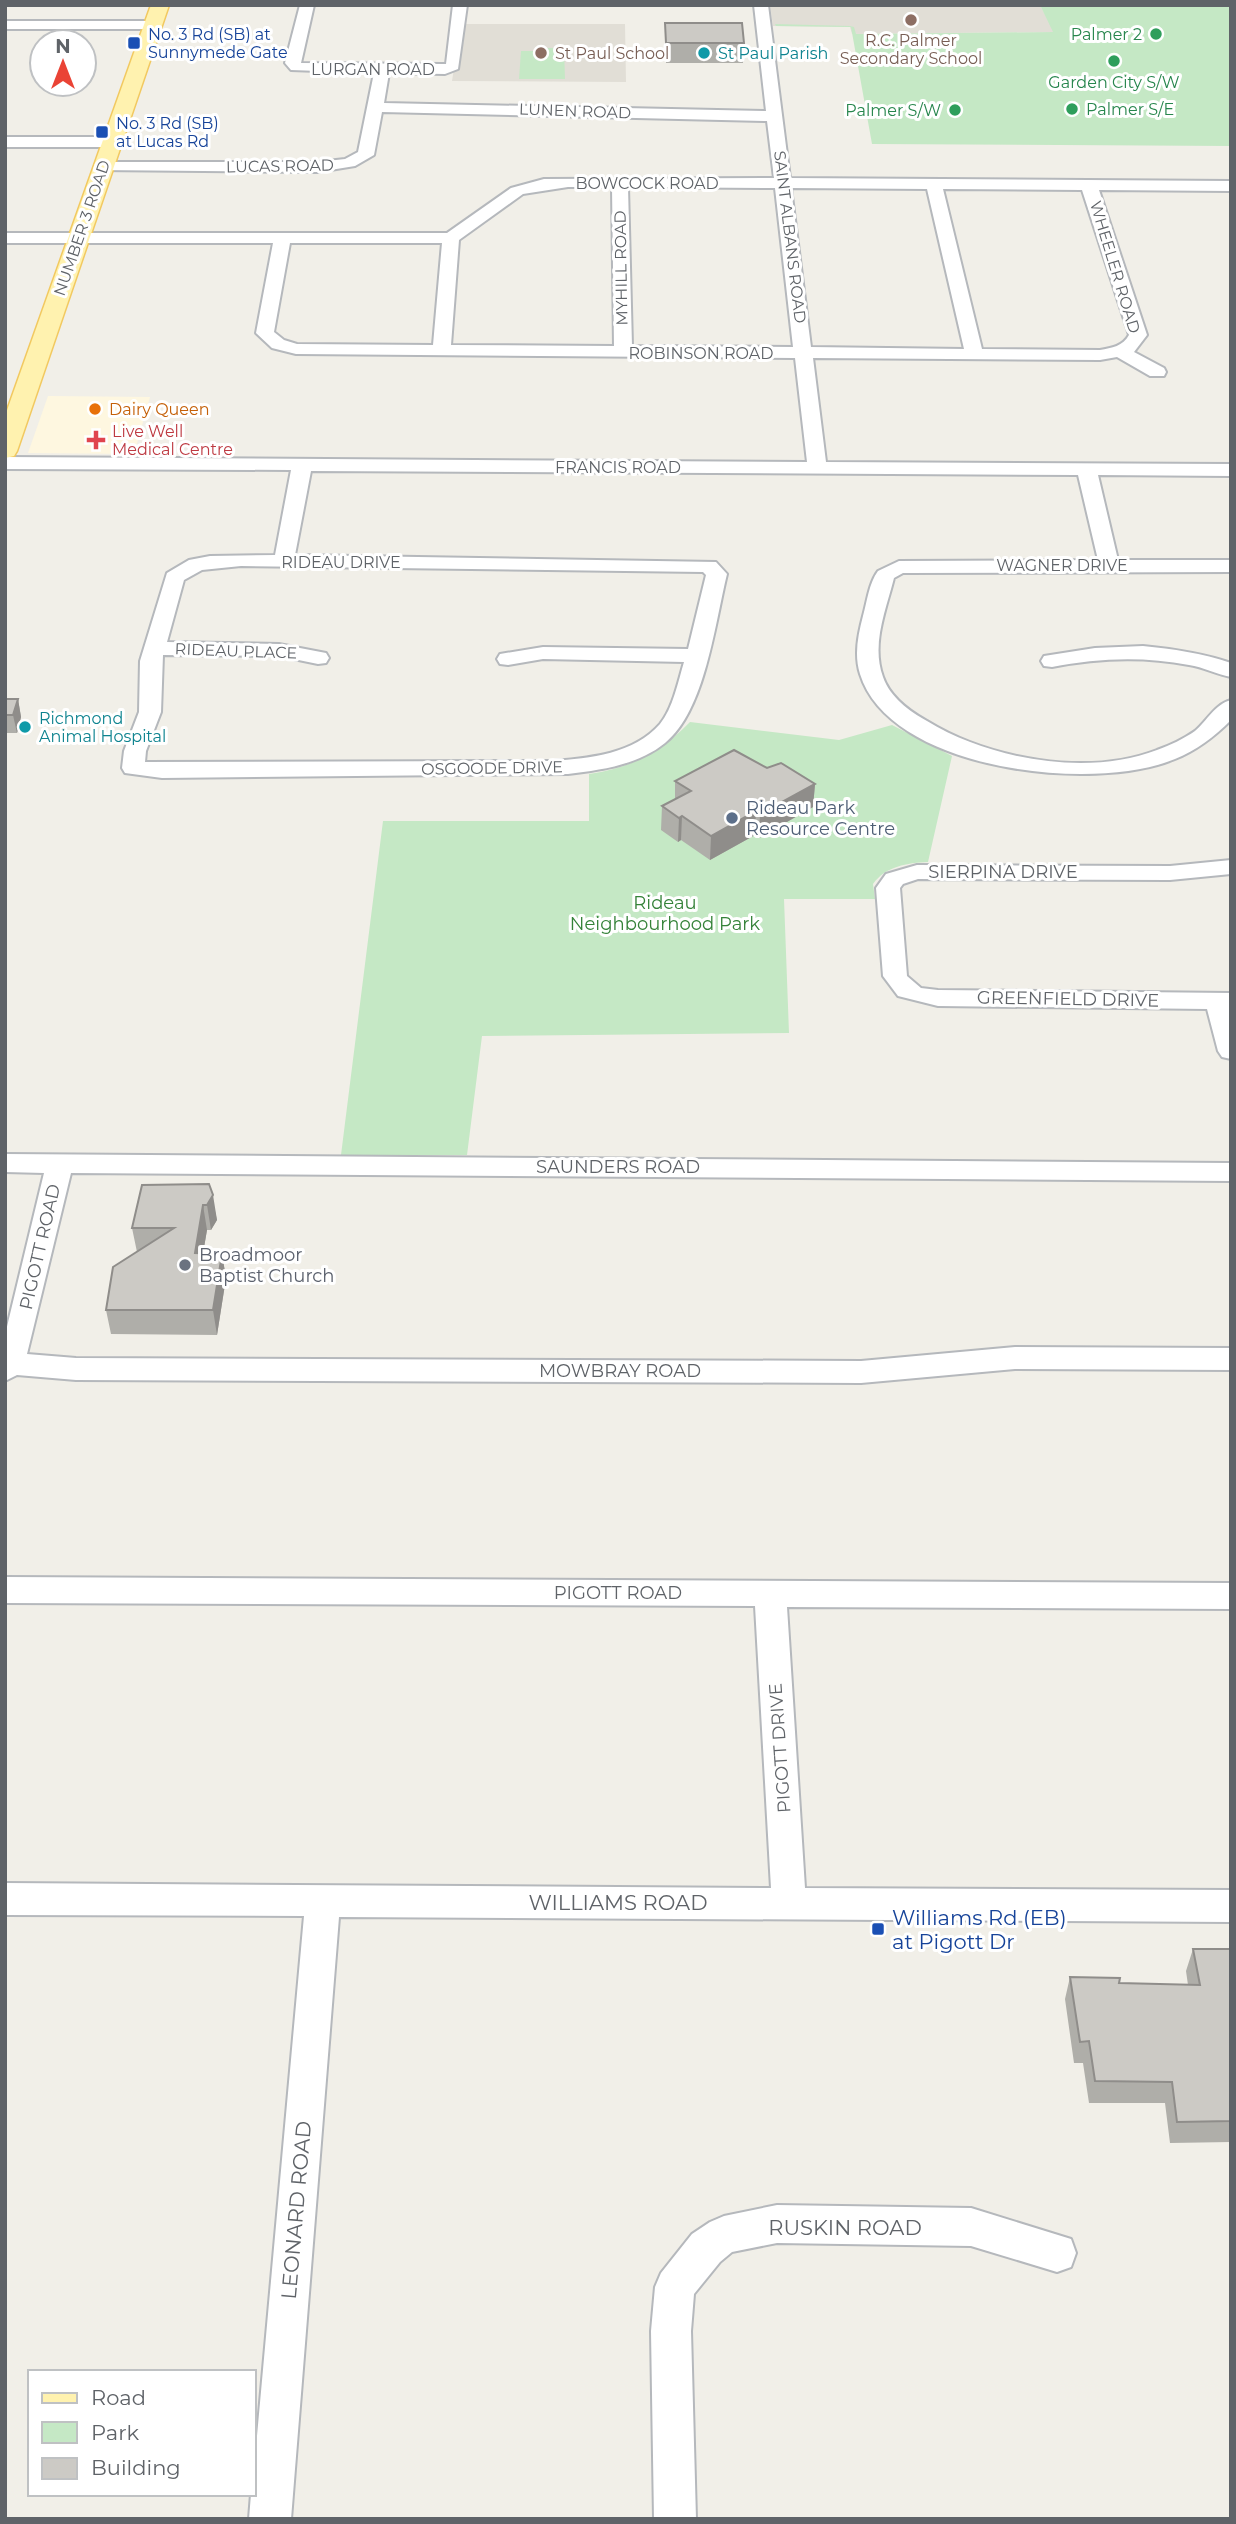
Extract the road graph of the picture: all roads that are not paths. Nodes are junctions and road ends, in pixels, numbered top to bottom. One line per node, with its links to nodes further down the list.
1 (160, 5): 6 (main road, NUMBER 3 ROAD)
2 (307, 5): 7 (street, LURGAN ROAD)
3 (460, 5): 7 (street, LURGAN ROAD)
4 (761, 5): 9 (street, SAINT ALBANS ROAD)
5 (6, 21): 6 (street)
6 (146, 25): 11 (main road, NUMBER 3 ROAD)
7 (382, 69): 8 (street, LUCAS ROAD)
8 (375, 107): 9 (street, LUNEN ROAD); 12 (street, LUCAS ROAD)
9 (775, 116): 14 (street, SAINT ALBANS ROAD)
10 (5, 142): 11 (street)
11 (112, 142): 12 (main road, NUMBER 3 ROAD)
12 (103, 167): 19 (main road, NUMBER 3 ROAD)
13 (620, 183): 14 (street, BOWCOCK ROAD); 20 (street, BOWCOCK ROAD); 24 (street, MYHILL ROAD)
14 (784, 183): 15 (street, BOWCOCK ROAD); 25 (street, SAINT ALBANS ROAD)
15 (934, 184): 16 (street, BOWCOCK ROAD); 26 (street)
16 (1089, 185): 17 (street, BOWCOCK ROAD); 22 (street, WHEELER ROAD)
17 (1231, 186)
18 (5, 238): 19 (street)
19 (79, 238): 21 (street); 28 (main road, NUMBER 3 ROAD)
20 (451, 238): 21 (street); 23 (street)
21 (282, 239): 23 (street, ROBINSON ROAD)
22 (1126, 349): 26 (street, ROBINSON ROAD); 27 (street)
23 (441, 352): 24 (street, ROBINSON ROAD)
24 (623, 353): 25 (street, ROBINSON ROAD)
25 (805, 354): 26 (street, ROBINSON ROAD); 31 (street, SAINT ALBANS ROAD)
26 (974, 354)
27 (1157, 372)
28 (5, 451)
29 (5, 463): 30 (street, FRANCIS ROAD)
30 (302, 465): 31 (street, FRANCIS ROAD); 34 (street)
31 (817, 468): 32 (street, FRANCIS ROAD)
32 (1087, 470): 33 (street, FRANCIS ROAD); 35 (street)
33 (1231, 470)
34 (284, 561): 36 (street, RIDEAU DRIVE); 38 (street, RIDEAU DRIVE)
35 (1109, 565): 37 (street, WAGNER DRIVE); 44 (street, WAGNER DRIVE)
36 (709, 566): 39 (street, OSGOODE DRIVE)
37 (1231, 566)
38 (153, 649): 40 (street, RIDEAU PLACE); 45 (street, RIDEAU DRIVE)
39 (695, 656): 41 (street); 45 (street, OSGOODE DRIVE)
40 (318, 658)
41 (508, 659)
42 (1052, 661): 43 (street)
43 (1231, 671)
44 (1231, 707)
45 (133, 768)
46 (1231, 867): 47 (street, SIERPINA DRIVE)
47 (906, 991): 48 (street, GREENFIELD DRIVE)
48 (1224, 1001): 49 (street)
49 (1231, 1051)
50 (5, 1163): 51 (street, SAUNDERS ROAD)
51 (60, 1163): 52 (street, SAUNDERS ROAD); 54 (street, PIGOTT ROAD)
52 (1231, 1171)
53 (1231, 1359): 54 (street, MOWBRAY ROAD)
54 (7, 1367)
55 (5, 1590): 56 (street, PIGOTT ROAD)
56 (770, 1594): 57 (street, PIGOTT ROAD); 60 (street, PIGOTT DRIVE)
57 (1231, 1595)
58 (5, 1899): 59 (street, WILLIAMS ROAD)
59 (323, 1901): 60 (street, WILLIAMS ROAD); 63 (street, LEONARD ROAD)
60 (789, 1902): 61 (street, WILLIAMS ROAD)
61 (1231, 1906)
62 (1057, 2253): 64 (street, RUSKIN ROAD)
63 (270, 2519)
64 (675, 2519)

